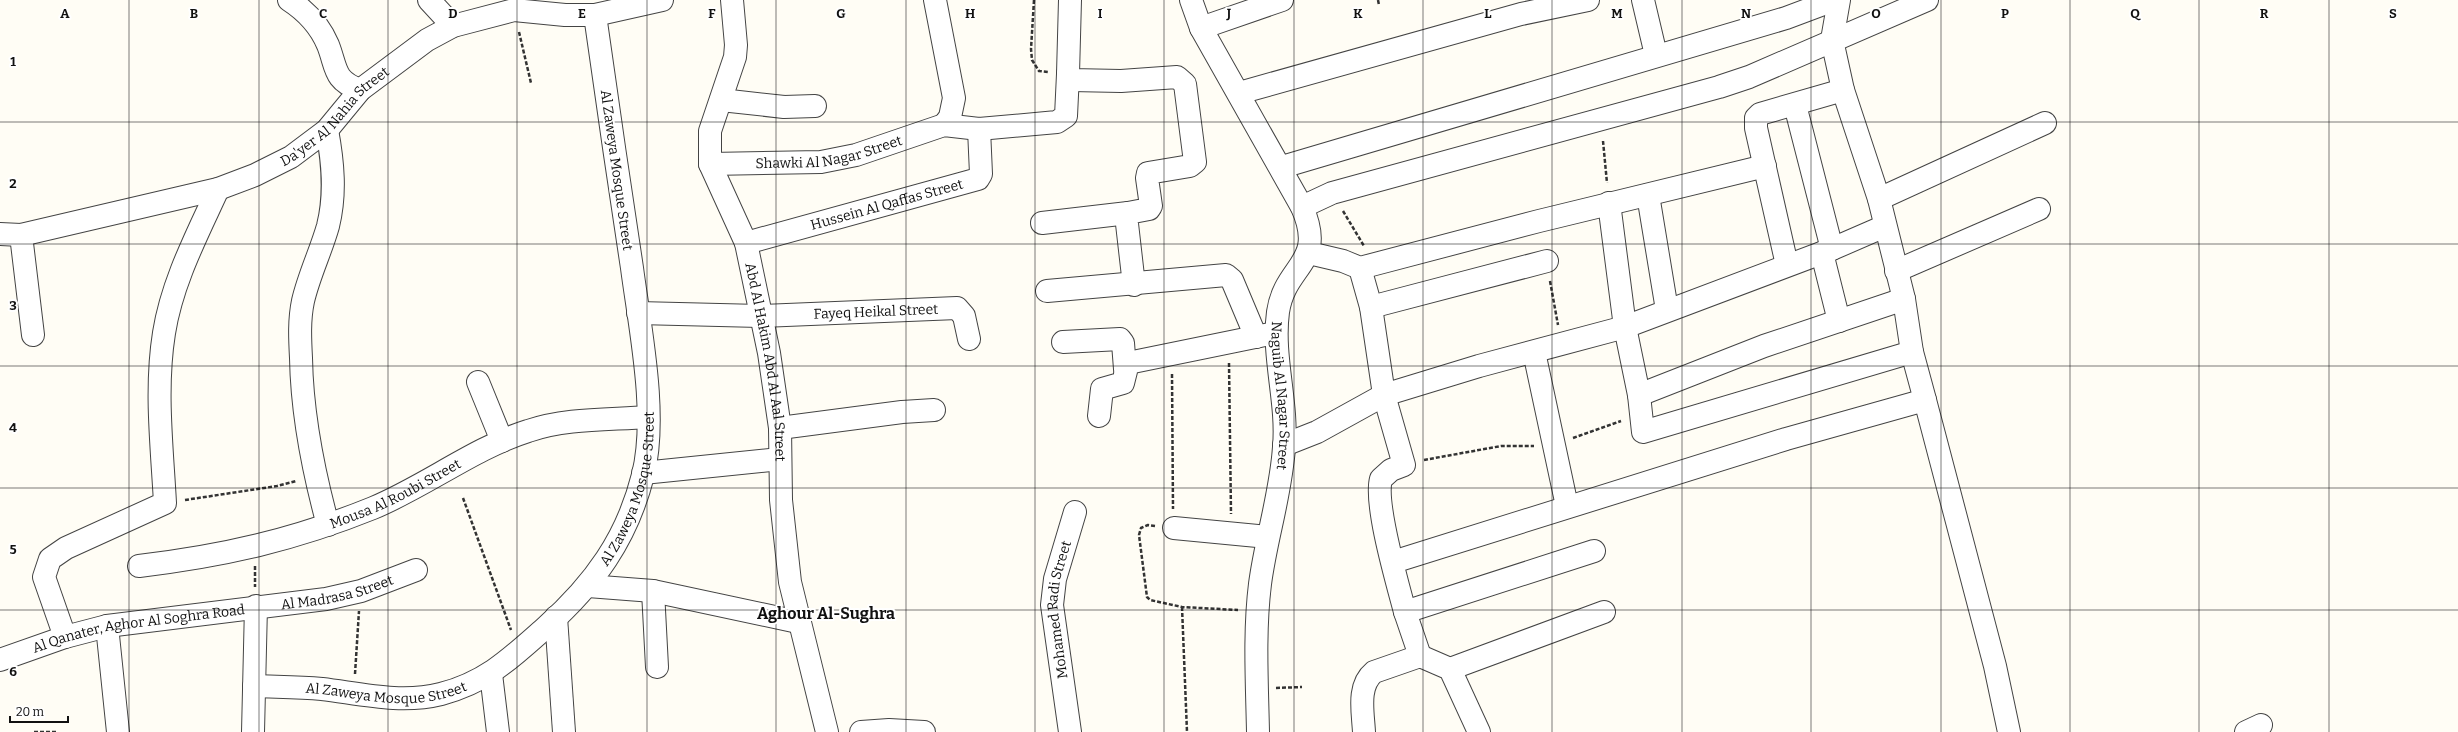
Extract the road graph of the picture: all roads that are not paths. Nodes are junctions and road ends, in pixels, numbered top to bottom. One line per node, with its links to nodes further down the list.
1 (289, 0): 21 (street)
2 (429, 0): 16 (street)
3 (662, 0): 15 (street, Da'yer Al Nahia Street)
4 (732, 0): 24 (street, Abd Al Hakim Abd Al Aal Street)
5 (935, 0): 28 (street)
6 (1070, 0): 20 (street)
7 (1191, 0): 17 (street, Naguib Al Nagar Street)
8 (1282, 0): 17 (street)
9 (1588, 0): 23 (street)
10 (1643, 0): 19 (street)
11 (1834, 0): 19 (street)
12 (1839, 0): 18 (street)
13 (1927, 0): 18 (street)
14 (513, 5): 15 (street, Da'yer Al Nahia Street); 16 (street, Da'yer Al Nahia Street)
15 (595, 15): 56 (street, Al Zaweya Mosque Street)
16 (453, 26): 21 (street, Da'yer Al Nahia Street)
17 (1201, 28): 23 (street, Naguib Al Nagar Street)
18 (1832, 40): 22 (street); 38 (street)
19 (1656, 55): 33 (street)
20 (1068, 74): 29 (street); 40 (street)
21 (360, 90): 30 (street, Da'yer Al Nahia Street)
22 (1843, 90): 25 (street); 36 (street)
23 (1239, 93): 33 (street, Naguib Al Nagar Street)
24 (721, 100): 26 (street); 31 (street, Abd Al Hakim Abd Al Aal Street)
25 (1795, 105): 32 (street); 45 (street)
26 (816, 106)
27 (2045, 123): 36 (street)
28 (944, 125): 29 (street); 31 (street, Shawki Al Nagar Street)
29 (979, 129): 44 (street, Hussein Al Qaffas Street)
30 (327, 130): 34 (street, Da'yer Al Nahia Street); 81 (street)
31 (710, 164): 44 (street, Abd Al Hakim Abd Al Aal Street)
32 (1765, 166): 35 (street); 48 (street)
33 (1282, 167): 38 (street, Naguib Al Nagar Street)
34 (218, 189): 43 (street, Da'yer Al Nahia Street); 96 (street)
35 (1648, 195): 37 (street); 55 (street)
36 (1879, 199): 42 (street)
37 (1609, 203): 49 (street); 59 (street)
38 (1302, 207): 46 (street, Naguib Al Nagar Street)
39 (2039, 209): 50 (street)
40 (1128, 213): 41 (street); 51 (street)
41 (1042, 223)
42 (1886, 226): 45 (street); 50 (street)
43 (10, 234): 60 (street)
44 (746, 243): 57 (street, Abd Al Hakim Abd Al Aal Street)
45 (1827, 251): 48 (street); 58 (street)
46 (1309, 253): 49 (street); 61 (street, Naguib Al Nagar Street)
47 (1547, 261): 54 (street)
48 (1787, 265): 55 (street)
49 (1367, 267): 54 (street)
50 (1896, 271): 53 (street)
51 (1134, 285): 52 (street); 61 (street)
52 (1047, 290)
53 (1904, 299): 58 (street); 65 (street)
54 (1371, 307): 68 (street)
55 (1667, 310): 59 (street)
56 (638, 313): 57 (street); 73 (street, Al Zaweya Mosque Street)
57 (760, 316): 62 (street, Fayeq Heikal Street); 74 (street, Abd Al Hakim Abd Al Aal Street)
58 (1839, 321): 70 (street)
59 (1625, 327): 64 (street); 70 (street)
60 (33, 335)
61 (1266, 335): 66 (street); 76 (street, Naguib Al Nagar Street)
62 (969, 339)
63 (1063, 342): 66 (street)
64 (1534, 352): 68 (street); 79 (street)
65 (1912, 352): 69 (street); 70 (street)
66 (1125, 369): 72 (street)
67 (478, 382): 75 (street)
68 (1384, 395): 76 (street); 85 (street)
69 (1925, 400): 79 (street); 114 (street)
70 (1640, 404)
71 (934, 410): 74 (street)
72 (1099, 416)
73 (648, 417): 75 (street, Mousa Al Roubi Street); 78 (street, Al Zaweya Mosque Street)
74 (780, 428): 77 (street, Abd Al Hakim Abd Al Aal Street)
75 (502, 441): 81 (street, Mousa Al Roubi Street)
76 (1284, 445): 83 (street, Naguib Al Nagar Street)
77 (780, 459): 78 (street); 94 (street, Abd Al Hakim Abd Al Aal Street)
78 (643, 473): 88 (street, Al Zaweya Mosque Street)
79 (1567, 506): 85 (street)
80 (1075, 512): 110 (street, Mohamed Radi Street)
81 (328, 525): 86 (street, Mousa Al Roubi Street)
82 (1174, 528): 83 (street)
83 (1268, 537): 111 (street, Naguib Al Nagar Street)
84 (1594, 551): 91 (street)
85 (1393, 562): 91 (street)
86 (139, 566)
87 (416, 570): 90 (street, Al Madrasa Street)
88 (588, 586): 89 (street); 93 (street, Al Zaweya Mosque Street)
89 (653, 591): 94 (street); 99 (street)
90 (256, 606): 95 (street, Al Qanater, Aghor Al Soghra Road); 102 (street)
91 (1405, 612): 97 (street)
92 (1604, 612): 100 (street)
93 (556, 617): 101 (street, Al Zaweya Mosque Street); 106 (street)
94 (798, 622): 107 (street, Abd Al Hakim Abd Al Aal Street)
95 (107, 626): 96 (street, Al Qanater, Aghor Al Soghra Road); 103 (street)
96 (65, 637): 98 (street, Al Qanater, Aghor Al Soghra Road)
97 (1420, 656): 100 (street); 112 (street)
98 (0, 660)
99 (657, 667)
100 (1450, 669): 113 (street)
101 (491, 674): 102 (street, Al Zaweya Mosque Street); 105 (street)
102 (254, 686): 104 (street)
103 (118, 732)
104 (253, 732)
105 (498, 732)
106 (564, 732)
107 (827, 732)
108 (861, 732): 109 (street)
109 (924, 732)
110 (1070, 732)
111 (1258, 732)
112 (1364, 732)
113 (1478, 732)
114 (2009, 732)

